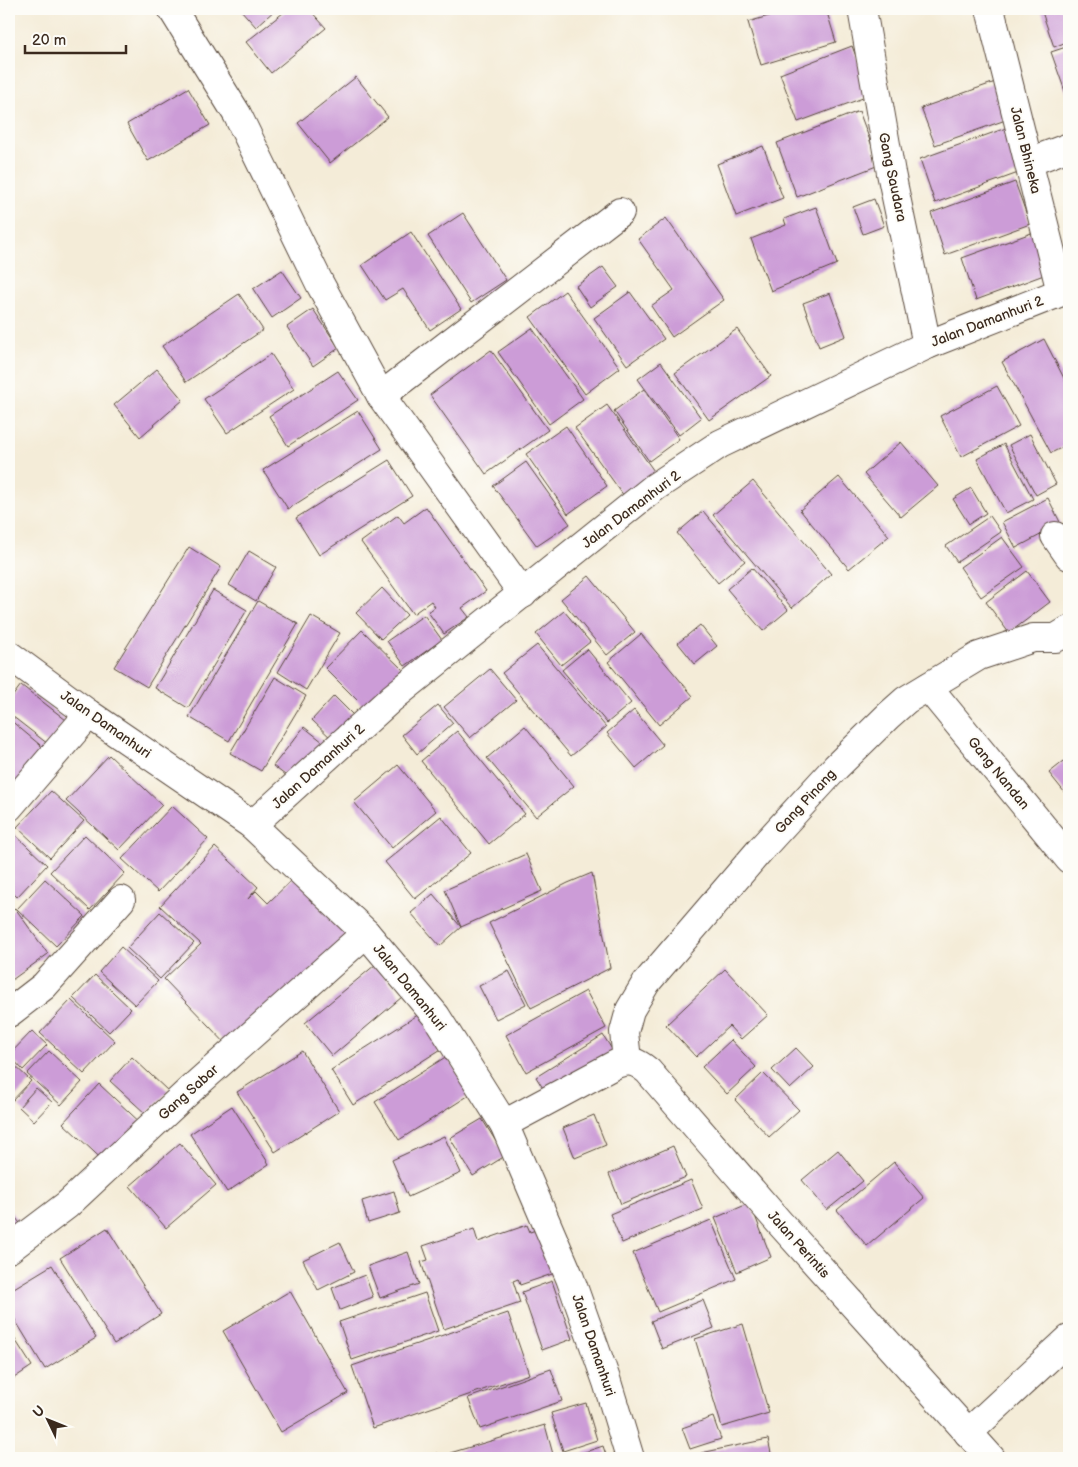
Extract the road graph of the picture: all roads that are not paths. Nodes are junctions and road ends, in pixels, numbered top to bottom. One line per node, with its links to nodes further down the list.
1 (172, 9): 9 (street)
2 (862, 9): 8 (street, Gang Saudara)
3 (990, 9): 5 (street, Jalan Bhineka)
4 (1069, 147): 5 (street)
5 (1028, 162): 7 (street, Jalan Bhineka)
6 (620, 212): 9 (street)
7 (1065, 291): 8 (street, Jalan Damanhuri 2)
8 (927, 345): 10 (street, Jalan Damanhuri 2)
9 (381, 396): 10 (street)
10 (523, 594): 16 (street, Jalan Damanhuri 2)
11 (1069, 630): 13 (street, Gang Pinang)
12 (9, 655): 14 (street, Jalan Damanhuri)
13 (928, 687): 17 (street, Gang Nandan); 21 (street, Gang Pinang)
14 (89, 714): 15 (street); 16 (street, Jalan Damanhuri)
15 (9, 807)
16 (252, 825): 19 (street, Jalan Damanhuri)
17 (1069, 859)
18 (121, 900): 20 (street)
19 (366, 933): 22 (street, Jalan Damanhuri); 23 (street, Gang Sabar)
20 (9, 1013)
21 (627, 1060): 22 (street); 25 (street, Jalan Perintis)
22 (504, 1124): 26 (street, Jalan Damanhuri)
23 (9, 1248)
24 (1069, 1339): 25 (street)
25 (968, 1433): 27 (street, Jalan Perintis)
26 (630, 1458)
27 (991, 1458)

